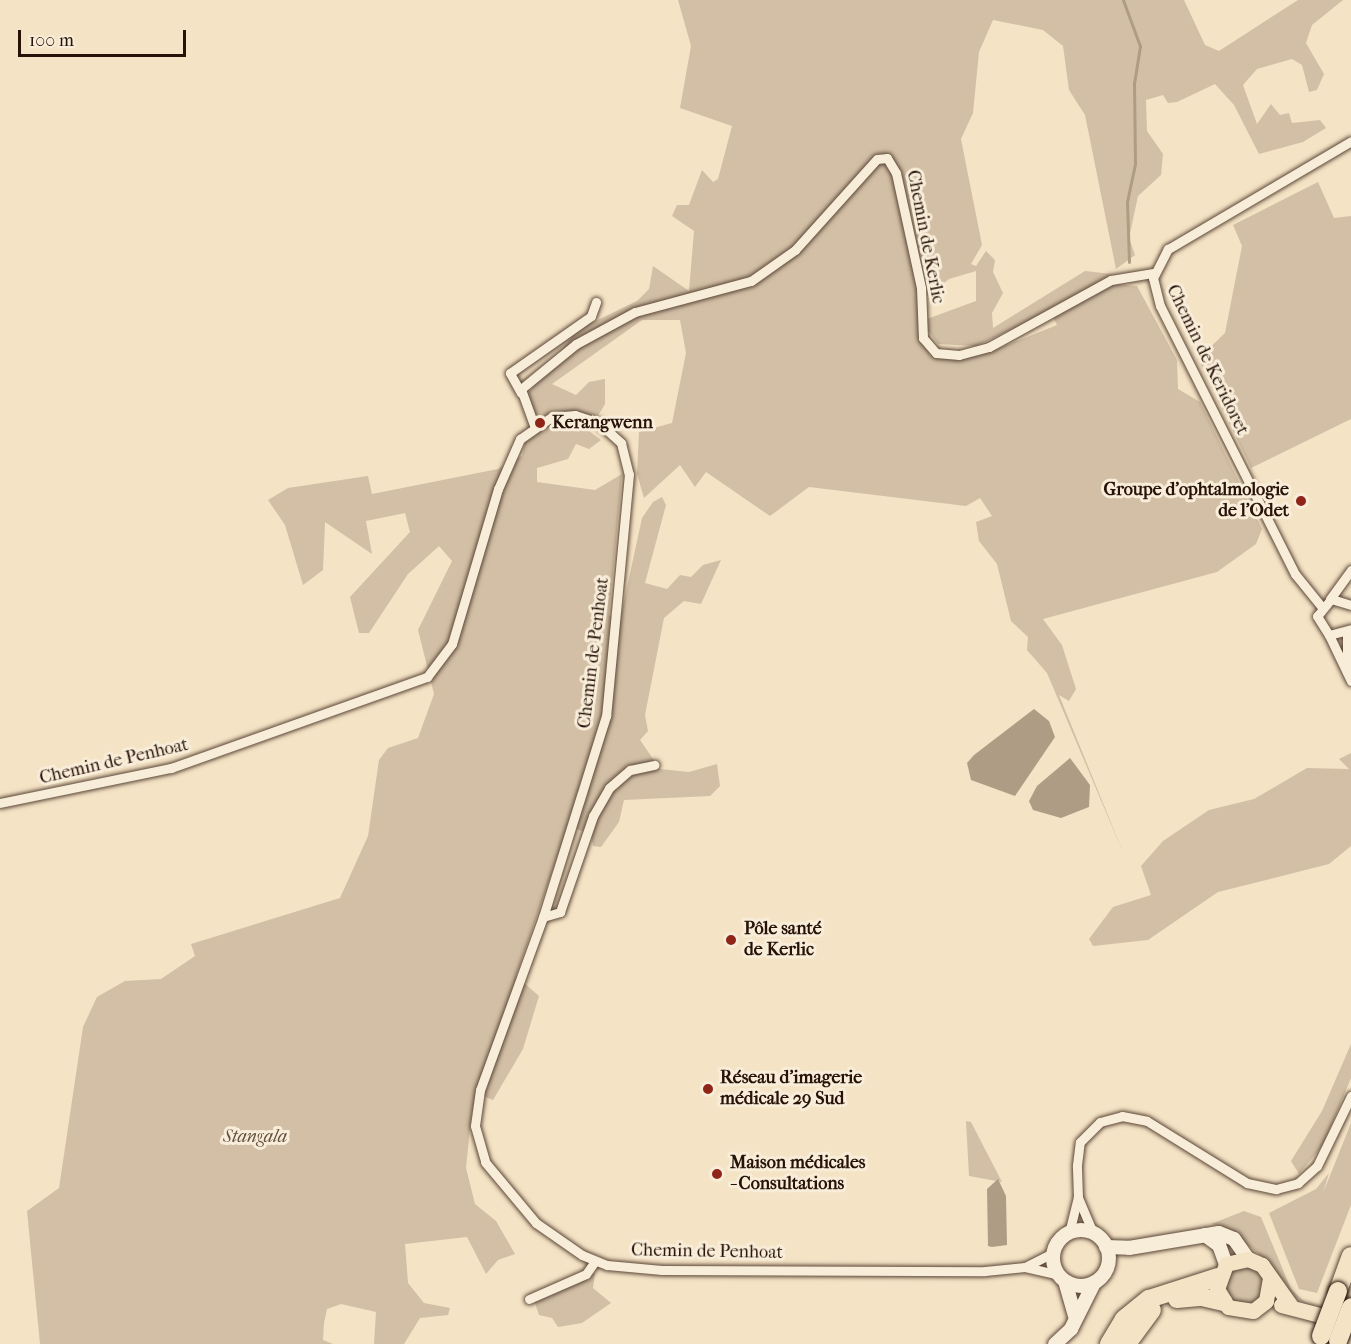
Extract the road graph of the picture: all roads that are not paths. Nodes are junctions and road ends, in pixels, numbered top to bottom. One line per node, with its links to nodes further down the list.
1 (1351, 141): 2 (street, Chemin de Keridoret)
2 (1153, 273): 4 (street, Chemin de Kerlic); 9 (street, Chemin de Keridoret)
3 (596, 302): 4 (street)
4 (521, 393): 5 (street)
5 (534, 425): 14 (street, Chemin de Penhoat); 15 (street, Chemin de Penhoat)
6 (1351, 570): 7 (street)
7 (1329, 599): 8 (street); 9 (street)
8 (1351, 605)
9 (1321, 606): 11 (street)
10 (1349, 631): 11 (street); 12 (street)
11 (1329, 634): 12 (street)
12 (1349, 678)
13 (654, 765): 15 (street)
14 (0, 803)
15 (543, 917): 26 (street, Chemin de Penhoat)
16 (1351, 1096): 17 (street)
17 (1078, 1197): 18 (street); 19 (street)
18 (1069, 1233): 19 (street); 23 (street)
19 (1093, 1233): 21 (street)
20 (1205, 1235): 22 (street); 25 (street); 29 (street)
21 (1106, 1247): 22 (street); 28 (street)
22 (1129, 1248): 28 (street)
23 (1053, 1253): 27 (street, Chemin de Penhoat); 30 (street)
24 (1351, 1256): 40 (highway, bridge)
25 (1248, 1259): 29 (main road); 31 (main road)
26 (595, 1262): 27 (street, Chemin de Penhoat); 33 (street)
27 (1025, 1267): 30 (street, Chemin de Penhoat)
28 (1107, 1267): 32 (street)
29 (1222, 1270): 34 (main road); 42 (highway)
30 (1062, 1278): 32 (street); 38 (street)
31 (1270, 1278): 35 (main road); 36 (main road)
32 (1094, 1282): 38 (street)
33 (529, 1299)
34 (1223, 1302): 35 (main road); 43 (highway)
35 (1260, 1306): 36 (main road)
36 (1291, 1306): 39 (main road)
37 (1351, 1307): 40 (highway, bridge)
38 (1076, 1316): 41 (street)
39 (1351, 1324)
40 (1325, 1342)
41 (1055, 1344)
42 (1109, 1344)
43 (1127, 1344)

